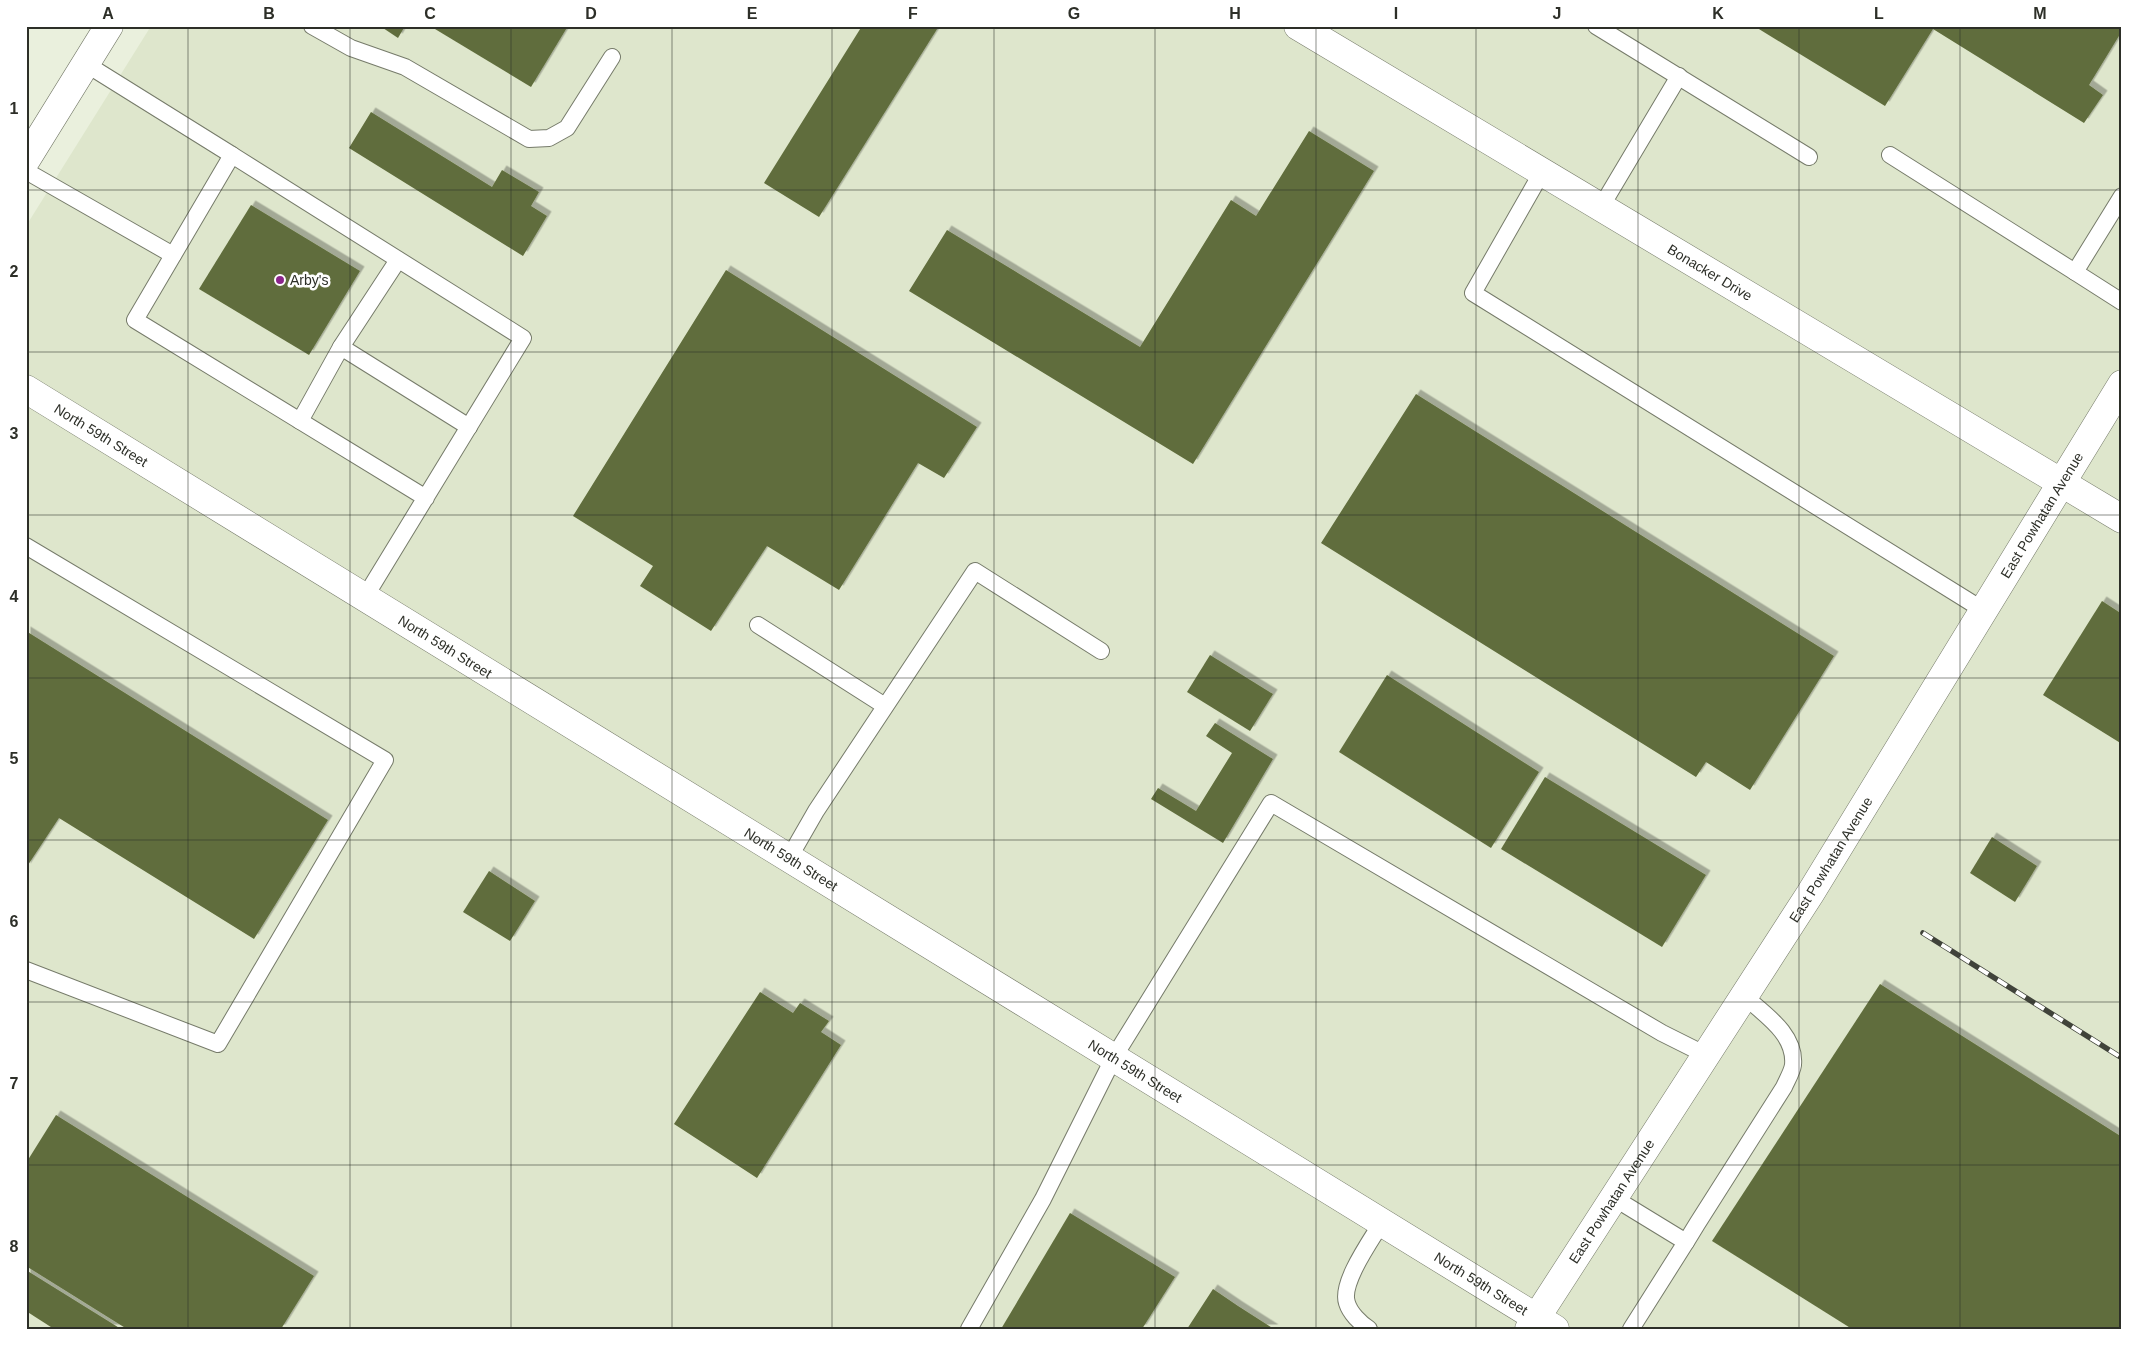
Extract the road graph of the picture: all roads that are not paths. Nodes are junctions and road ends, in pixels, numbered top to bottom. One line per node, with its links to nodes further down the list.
1 (109, 26): 6 (street)
2 (312, 26): 5 (lane)
3 (1298, 26): 13 (street, Bonacker Drive)
4 (1596, 26): 7 (lane)
5 (612, 57)
6 (86, 64): 8 (lane); 11 (street)
7 (1679, 76): 9 (lane); 15 (lane)
8 (232, 155): 16 (lane); 17 (lane)
9 (1809, 156)
10 (1890, 156): 18 (lane)
11 (26, 160)
12 (26, 172): 16 (lane)
13 (1542, 172): 15 (street, Bonacker Drive); 30 (lane)
14 (2122, 196): 18 (lane)
15 (1601, 207): 25 (street, Bonacker Drive)
16 (172, 255): 23 (lane)
17 (398, 260): 20 (lane); 24 (lane)
18 (2075, 272): 19 (lane)
19 (2122, 302)
20 (341, 347): 23 (lane); 24 (lane)
21 (2121, 388): 25 (street, East Powhatan Avenue)
22 (26, 389): 29 (street, North 59th Street)
23 (300, 421): 26 (lane)
24 (469, 427): 26 (lane)
25 (2061, 482): 27 (street, Bonacker Drive); 30 (street, East Powhatan Avenue)
26 (426, 498): 29 (lane)
27 (2122, 519)
28 (26, 546): 35 (lane)
29 (365, 597): 34 (street, North 59th Street)
30 (1983, 610): 36 (street, East Powhatan Avenue)
31 (758, 625): 33 (lane)
32 (1101, 651): 33 (lane)
33 (886, 706): 34 (lane)
34 (789, 858): 38 (street, North 59th Street)
35 (26, 970)
36 (1744, 996): 37 (street, East Powhatan Avenue); 41 (lane)
37 (1706, 1055): 38 (lane); 39 (street, East Powhatan Avenue)
38 (1114, 1057): 40 (street, North 59th Street); 43 (lane)
39 (1614, 1198): 41 (lane); 42 (street, East Powhatan Avenue)
40 (1382, 1222): 42 (street, North 59th Street); 44 (lane)
41 (1686, 1242): 45 (lane)
42 (1540, 1325)
43 (969, 1329)
44 (1369, 1329)
45 (1630, 1329)

